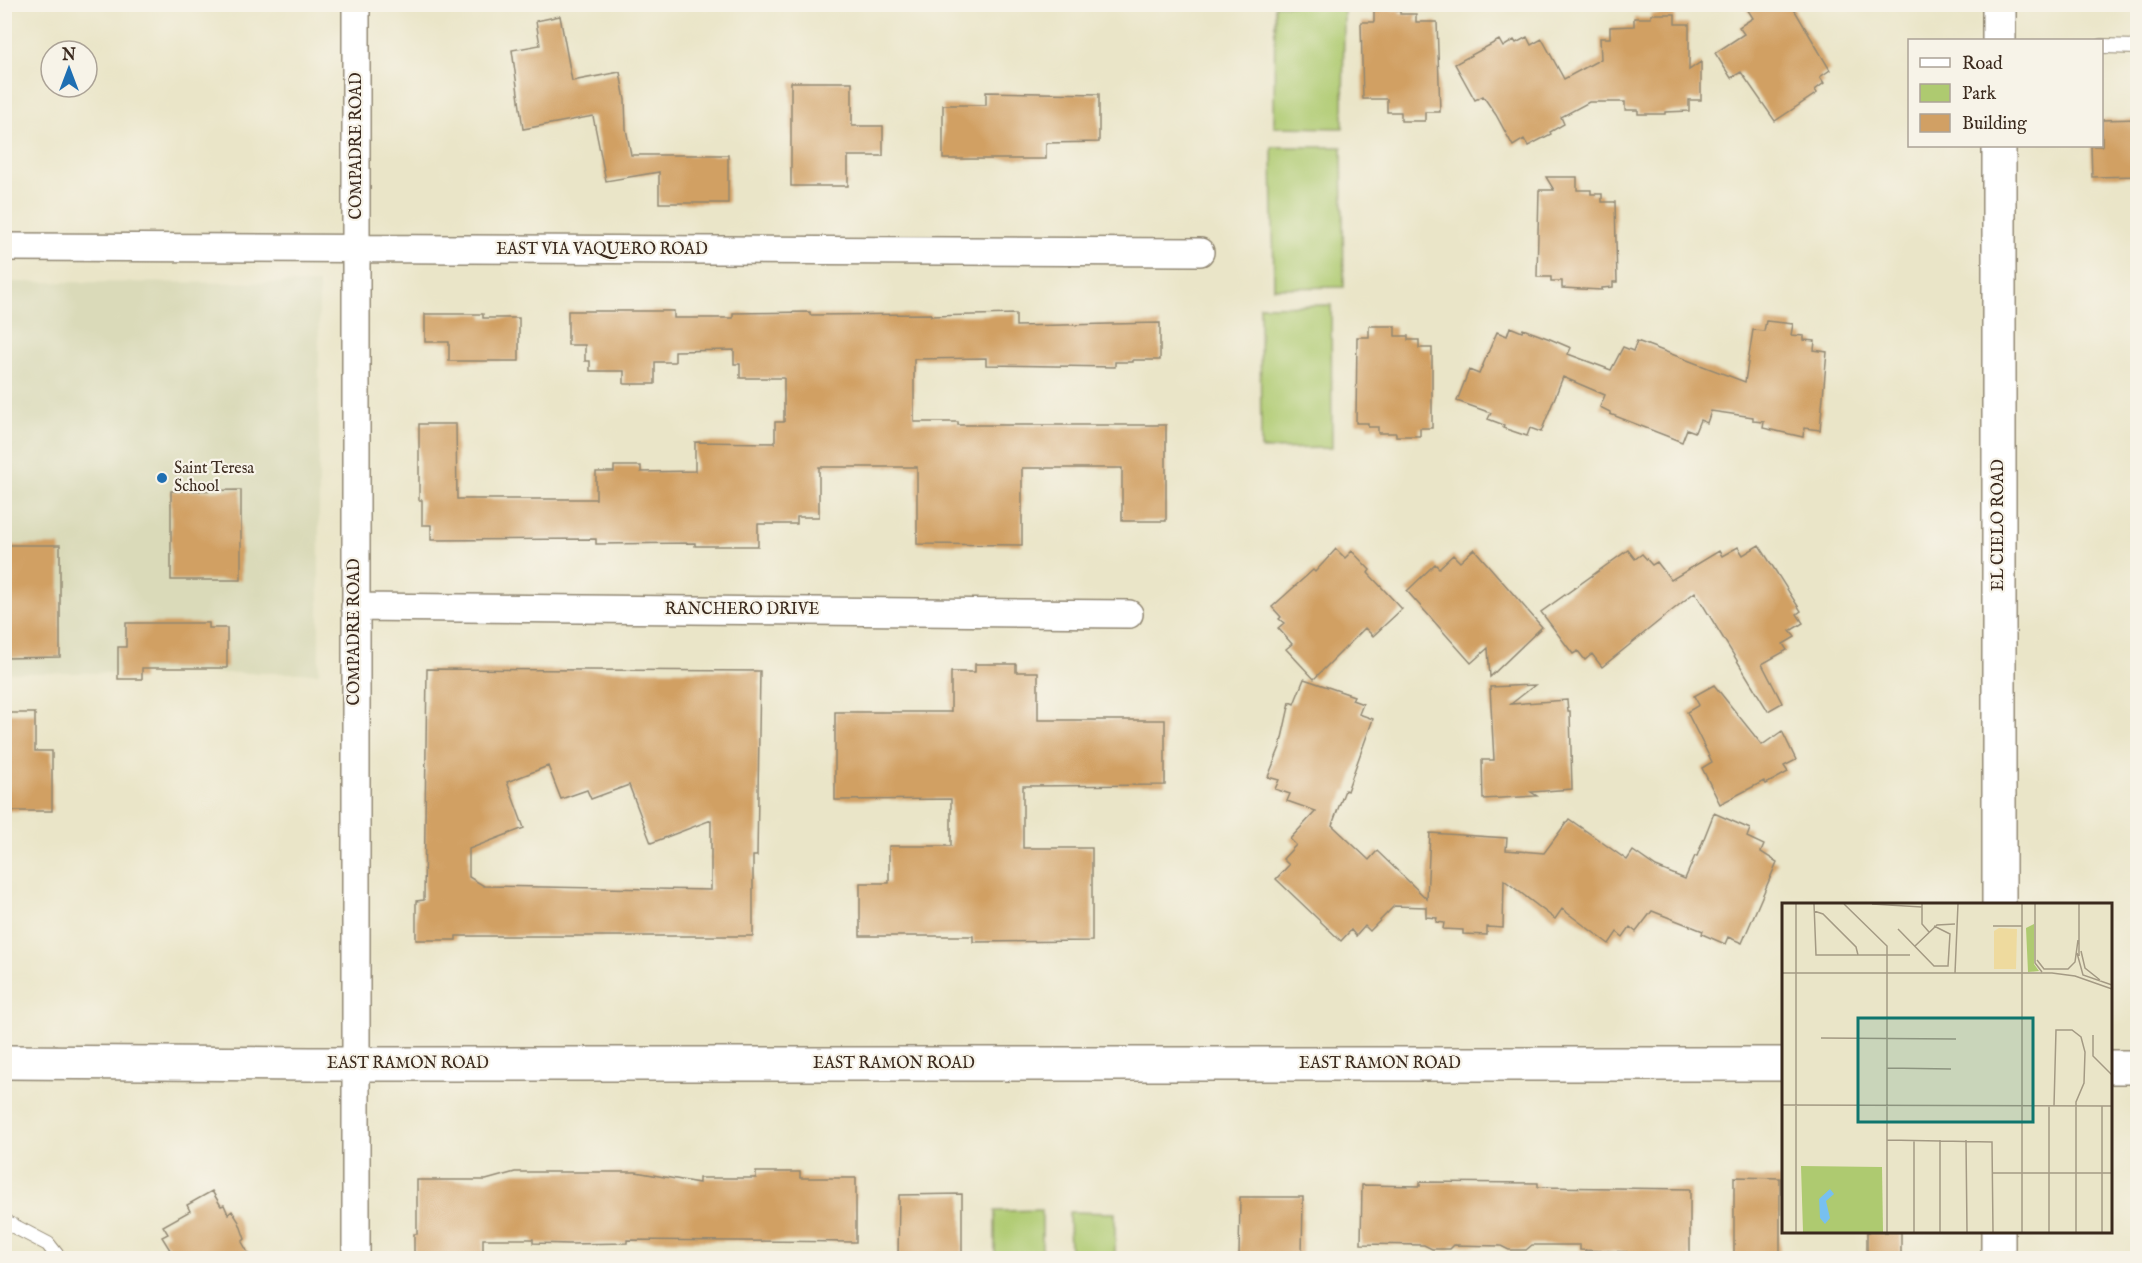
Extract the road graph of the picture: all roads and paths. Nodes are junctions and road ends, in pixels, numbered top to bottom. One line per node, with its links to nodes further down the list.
1 (356, 4): 8 (street, COMPADRE ROAD)
2 (1999, 4): 3 (main road)
3 (1999, 39)
4 (2103, 46): 5 (lane)
5 (2138, 46)
6 (1999, 147): 12 (main road, EL CIELO ROAD)
7 (4, 247): 8 (street, EAST VIA VAQUERO ROAD)
8 (357, 249): 9 (street, EAST VIA VAQUERO ROAD); 10 (street, COMPADRE ROAD)
9 (1200, 252)
10 (355, 607): 11 (street, RANCHERO DRIVE); 14 (street, COMPADRE ROAD)
11 (1129, 614)
12 (1999, 903)
13 (4, 1062): 14 (main road, EAST RAMON ROAD)
14 (357, 1064): 15 (main road, EAST RAMON ROAD); 21 (street, COMPADRE ROAD)
15 (1782, 1064)
16 (2112, 1067): 17 (main road)
17 (2138, 1067)
18 (4, 1221): 20 (lane)
19 (1998, 1233): 22 (main road)
20 (59, 1258)
21 (356, 1258)
22 (1998, 1258)

